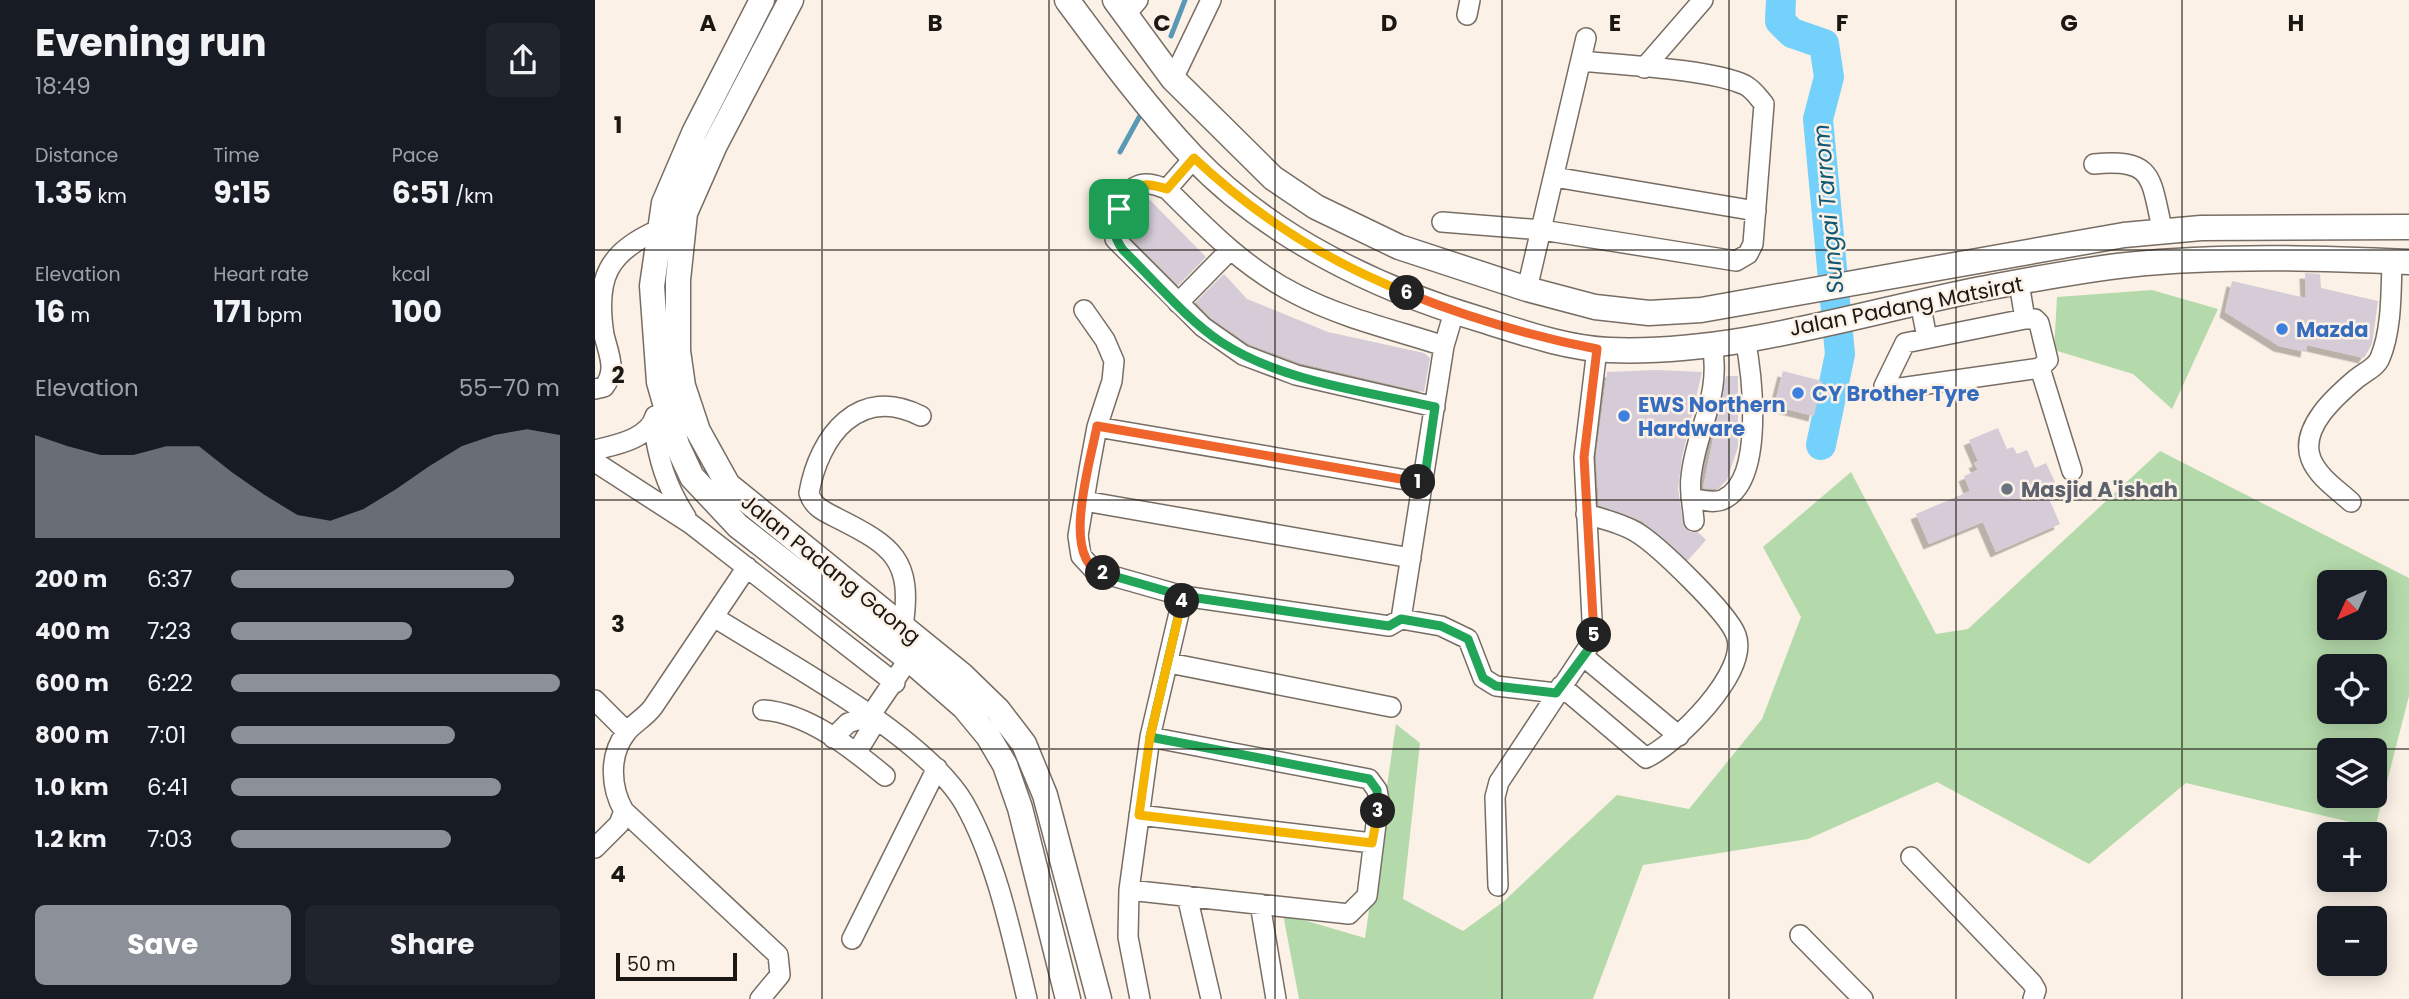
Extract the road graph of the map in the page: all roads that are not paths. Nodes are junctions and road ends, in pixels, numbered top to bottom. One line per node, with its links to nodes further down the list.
1 (762, 0): 11 (main road, Jalan Padang Gaong)
2 (791, 0): 11 (main road, Jalan Padang Gaong)
3 (1067, 0): 12 (main road, Jalan Padang Matsirat)
4 (1210, 0): 10 (street)
5 (1703, 0): 9 (street)
6 (1126, 5): 10 (main road, Jalan Padang Matsirat)
7 (1586, 38): 8 (street)
8 (1581, 61): 9 (street); 14 (street)
9 (1644, 68): 16 (street)
10 (1173, 79): 25 (main road, Jalan Padang Matsirat)
11 (705, 139): 19 (main road, Jalan Padang Gaong); 58 (main road, Jalan Padang Gaong)
12 (1194, 158): 15 (street); 29 (main road, Jalan Padang Matsirat)
13 (2094, 164): 21 (street)
14 (1554, 177): 16 (street); 20 (street)
15 (1167, 189): 22 (street); 27 (street)
16 (1756, 211): 20 (street)
17 (1442, 222): 20 (street)
18 (2409, 227): 21 (main road, Jalan Padang Matsirat)
19 (660, 229): 37 (main road, Jalan Padang Gaong); 38 (street)
20 (1542, 230): 25 (street)
21 (2163, 232): 25 (main road, Jalan Padang Matsirat)
22 (1230, 250): 27 (street); 34 (street)
23 (2400, 262): 24 (main road, Jalan Padang Matsirat); 49 (street)
24 (2018, 283): 26 (main road, Jalan Padang Matsirat); 30 (street)
25 (1527, 289)
26 (1920, 302): 31 (main road, Jalan Padang Matsirat); 32 (street)
27 (1178, 303): 39 (street)
28 (1084, 310): 42 (street)
29 (1454, 312): 34 (street); 35 (main road, Jalan Padang Matsirat)
30 (2025, 319): 32 (street); 36 (street)
31 (1745, 338): 33 (main road, Jalan Padang Matsirat); 47 (street)
32 (1927, 338): 36 (street)
33 (1712, 344): 35 (main road, Jalan Padang Matsirat); 47 (street)
34 (1444, 346): 39 (street)
35 (1597, 349): 50 (street)
36 (2040, 368): 45 (street)
37 (659, 382): 41 (street); 58 (main road, Jalan Padang Gaong)
38 (595, 389)
39 (1435, 407): 46 (street)
40 (921, 416): 58 (street)
41 (653, 422): 43 (street); 52 (street)
42 (1097, 426): 46 (street); 48 (street)
43 (595, 450)
44 (595, 462): 52 (street)
45 (2072, 471)
46 (1424, 483): 53 (street)
47 (1691, 498): 51 (street)
48 (1084, 502): 53 (street); 55 (street)
49 (2351, 502)
50 (1586, 514): 59 (street); 68 (street)
51 (1695, 521)
52 (691, 524): 54 (street)
53 (1411, 558): 57 (street)
54 (747, 567): 56 (street); 61 (street)
55 (1183, 596): 57 (street); 60 (street)
56 (714, 617): 66 (street); 67 (street)
57 (1401, 619): 62 (street)
58 (911, 642): 61 (street); 87 (main road, Jalan Padang Gaong); 88 (main road, Jalan Padang Gaong)
59 (1583, 656): 62 (street); 68 (street)
60 (1169, 663): 64 (street); 69 (street)
61 (895, 683): 66 (street)
62 (1558, 690): 68 (street); 79 (street)
63 (595, 700): 67 (street)
64 (1391, 707)
65 (763, 710): 70 (street)
66 (870, 716): 70 (street); 71 (street); 72 (street)
67 (626, 731): 74 (street)
68 (1679, 736)
69 (1150, 737): 75 (street); 76 (street)
70 (833, 738): 71 (street)
71 (857, 752): 73 (street)
72 (937, 768): 84 (street); 86 (street)
73 (885, 776)
74 (624, 811): 77 (street); 85 (street)
75 (1139, 815): 76 (street); 80 (street)
76 (1372, 843): 82 (street)
77 (595, 848)
78 (1911, 857): 93 (street)
79 (1498, 886)
80 (1129, 890): 81 (street); 89 (street)
81 (1187, 896): 82 (street); 90 (street)
82 (1260, 904): 91 (street)
83 (1800, 935): 92 (street)
84 (852, 939)
85 (760, 999)
86 (1027, 999)
87 (1067, 999)
88 (1099, 999)
89 (1140, 999)
90 (1211, 999)
91 (1276, 999)
92 (1863, 999)
93 (2033, 999)

